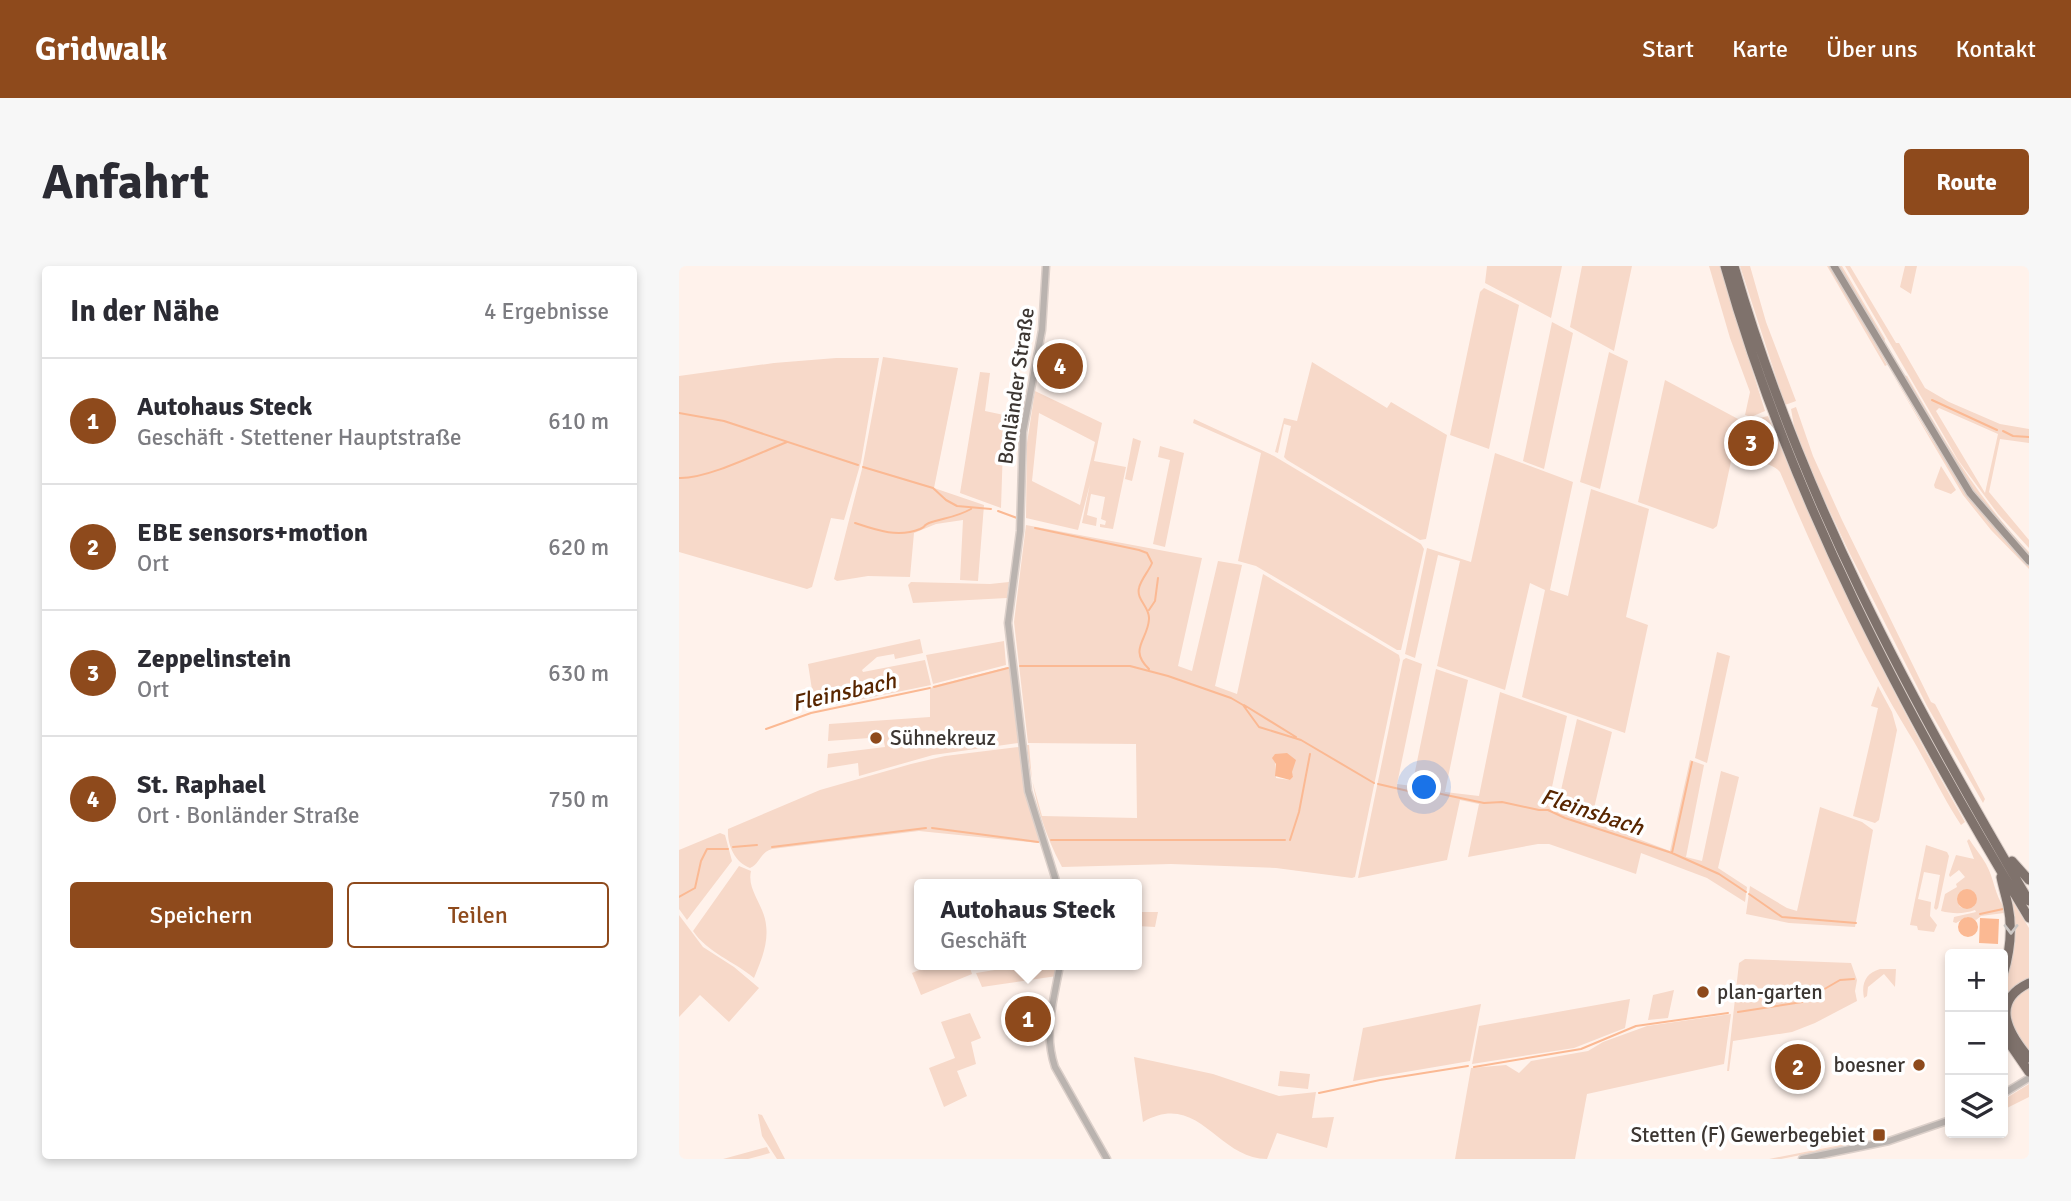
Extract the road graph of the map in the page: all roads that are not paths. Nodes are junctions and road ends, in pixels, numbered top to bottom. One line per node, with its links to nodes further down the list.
1 (1046, 266): 8 (street, Bonländer Straße)
2 (1725, 266): 7 (highway)
3 (1734, 266): 6 (highway)
4 (1834, 266): 5 (main road)
5 (2029, 561)
6 (1994, 841): 9 (highway); 10 (highway)
7 (2000, 869): 11 (highway); 12 (highway, one-way to 12)
8 (1055, 879)
9 (2029, 880)
10 (2029, 901)
11 (2029, 918)
12 (2008, 956)
13 (1059, 970): 21 (street)
14 (2029, 984): 16 (highway)
15 (2008, 1041): 17 (highway)
16 (2028, 1057)
17 (2029, 1072)
18 (2029, 1078): 19 (street)
19 (2008, 1091)
20 (1945, 1122): 22 (street)
21 (1107, 1159)
22 (1802, 1159)

